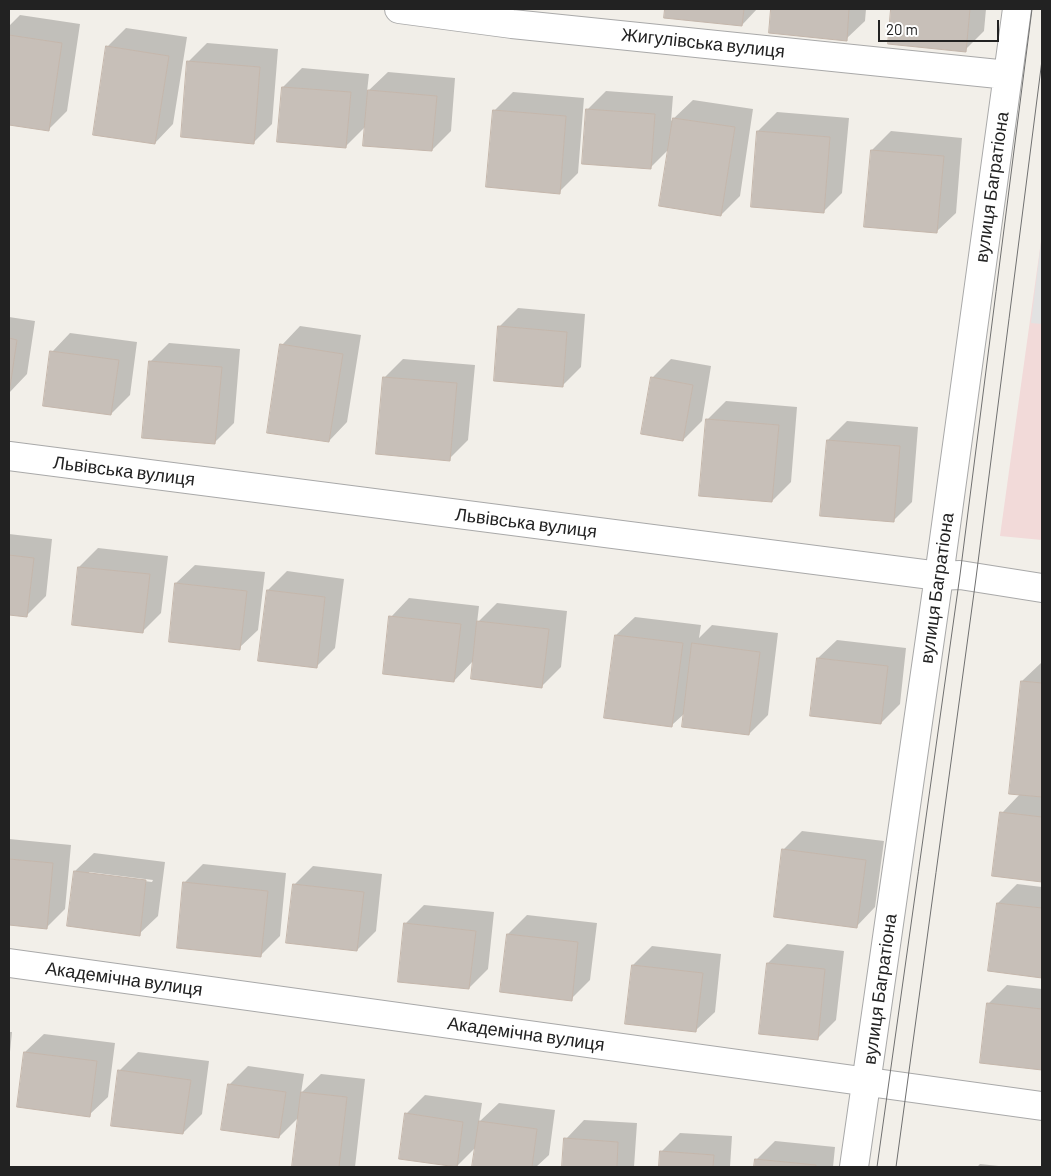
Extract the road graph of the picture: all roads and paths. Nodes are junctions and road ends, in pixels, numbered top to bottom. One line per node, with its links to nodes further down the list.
1 (399, 9): 3 (street, Жигулівська вулиця)
2 (1017, 9): 4 (street, вулиця Багратіона)
3 (513, 16): 4 (street, Жигулівська вулиця)
4 (1008, 75): 6 (street, вулиця Багратіона)
5 (9, 456): 6 (street, Львівська вулиця)
6 (939, 576): 7 (street, Львівська вулиця); 9 (street, вулиця Багратіона)
7 (1042, 588)
8 (9, 963): 9 (street, Академічна вулиця)
9 (867, 1082): 10 (street, Академічна вулиця); 11 (street, вулиця Багратіона)
10 (1042, 1106)
11 (854, 1167)

